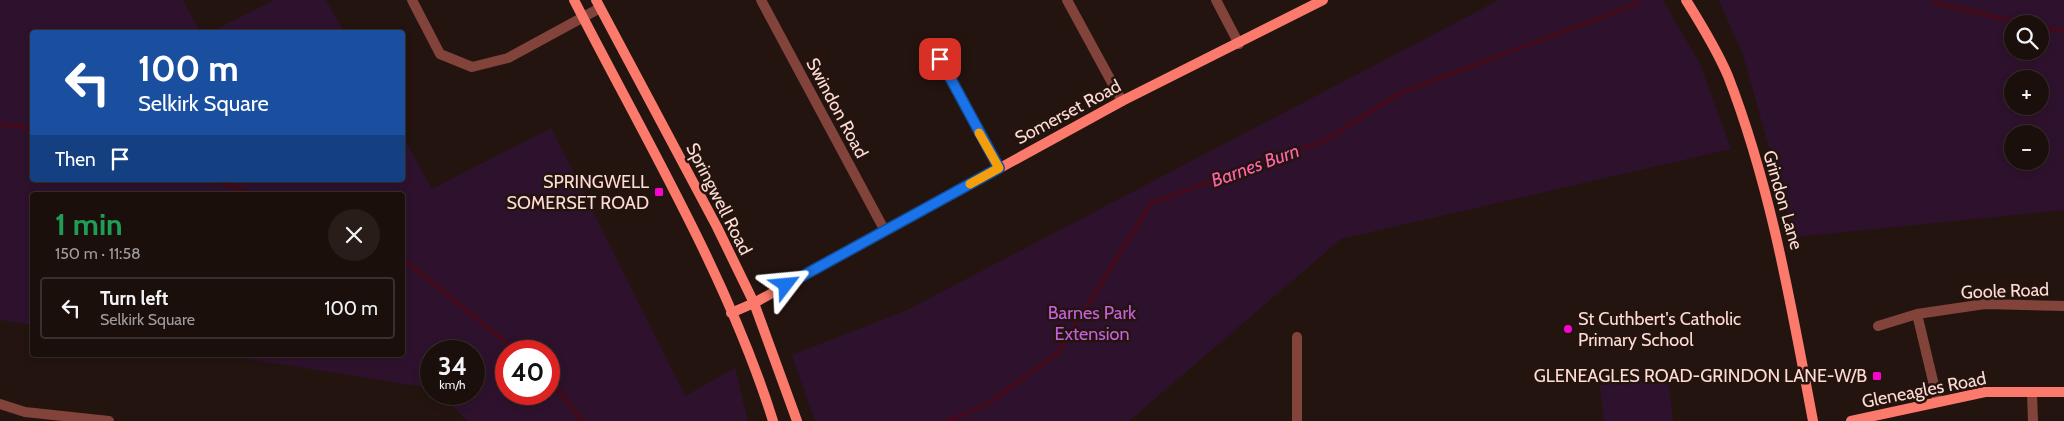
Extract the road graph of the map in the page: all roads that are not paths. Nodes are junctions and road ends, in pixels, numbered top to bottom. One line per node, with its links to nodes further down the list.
1 (412, 0): 9 (street)
2 (574, 0): 9 (street)
3 (761, 0): 14 (street, Swindon Road)
4 (1067, 0): 12 (street)
5 (1216, 0): 11 (street)
6 (1323, 0): 11 (street, Somerset Road)
7 (1686, 0): 30 (street, Grindon Lane)
8 (598, 4): 9 (street); 15 (street, Springwell Road)
9 (583, 18): 17 (street)
10 (931, 43): 13 (street)
11 (1239, 44): 12 (street, Somerset Road)
12 (1122, 101): 13 (street, Somerset Road)
13 (999, 168): 14 (street, Somerset Road)
14 (885, 231): 15 (street, Somerset Road)
15 (754, 303): 17 (street, Somerset Road); 28 (street, Springwell Road)
16 (2064, 306): 18 (street, Goole Road)
17 (731, 313): 27 (street)
18 (1917, 314): 19 (street, Goole Road); 23 (street)
19 (1878, 326)
20 (1296, 337): 29 (street)
21 (2064, 392): 22 (street, Gleneagles Road)
22 (2032, 393): 23 (street, Gleneagles Road); 32 (street)
23 (1938, 402): 31 (street, Gleneagles Road)
24 (0, 404): 25 (street)
25 (25, 417): 26 (street)
26 (109, 421)
27 (773, 421)
28 (797, 421)
29 (1297, 421)
30 (1813, 421)
31 (1851, 421)
32 (2033, 421)

